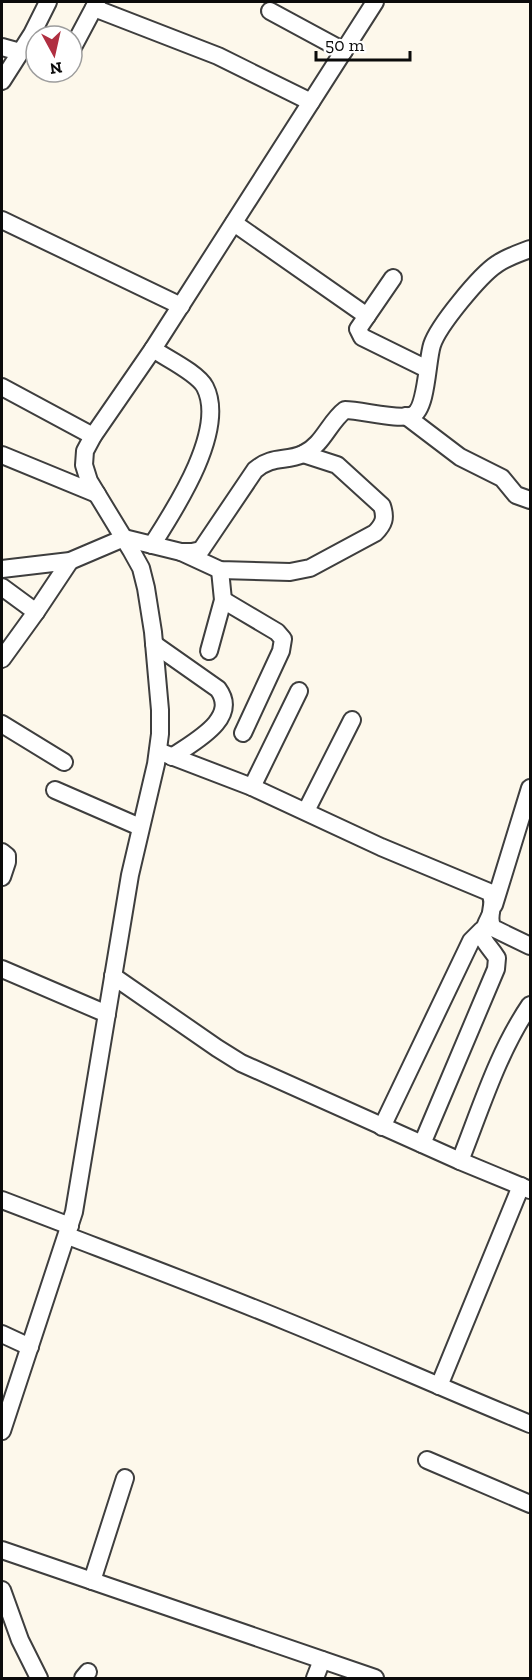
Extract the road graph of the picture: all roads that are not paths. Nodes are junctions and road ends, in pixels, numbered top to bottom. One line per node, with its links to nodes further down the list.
1 (48, 2): 5 (street)
2 (375, 2): 8 (street)
3 (95, 4): 6 (street); 12 (street)
4 (270, 11): 8 (street)
5 (39, 24)
6 (84, 26)
7 (2, 47): 9 (street)
8 (344, 51): 12 (street)
9 (24, 52)
10 (24, 55): 11 (street)
11 (2, 81)
12 (311, 102): 14 (street)
13 (2, 220): 17 (street)
14 (234, 223): 17 (street); 18 (street)
15 (531, 249): 20 (street)
16 (393, 279): 18 (street)
17 (181, 306): 19 (street)
18 (367, 316): 20 (street)
19 (153, 350): 23 (street); 29 (street)
20 (427, 369): 22 (street)
21 (2, 387): 23 (street)
22 (406, 416): 24 (street); 27 (street)
23 (93, 436): 26 (street)
24 (303, 454): 30 (street); 33 (street)
25 (2, 455): 26 (street)
26 (97, 494): 28 (street)
27 (531, 500)
28 (124, 538): 29 (street); 31 (street); 37 (street)
29 (152, 545): 30 (street)
30 (182, 552): 33 (street)
31 (70, 561): 32 (street); 36 (street)
32 (2, 569)
33 (220, 570): 35 (street)
34 (2, 587): 36 (street)
35 (223, 600): 38 (street); 43 (street)
36 (36, 612): 39 (street)
37 (154, 644): 44 (street); 44 (street)
38 (209, 651)
39 (2, 659)
40 (299, 691): 46 (street)
41 (352, 720): 49 (street)
42 (2, 724): 45 (street)
43 (243, 733)
44 (165, 754): 46 (street); 50 (street)
45 (64, 762)
46 (252, 787): 49 (street)
47 (531, 788): 53 (street)
48 (55, 790): 50 (street)
49 (306, 811): 53 (street)
50 (140, 827): 56 (street)
51 (2, 852): 52 (street)
52 (2, 877)
53 (489, 917): 54 (street); 59 (street); 60 (street)
54 (531, 946)
55 (2, 969): 58 (street)
56 (113, 976): 58 (street); 59 (street)
57 (531, 1005): 61 (street)
58 (107, 1014): 64 (street)
59 (382, 1126): 60 (street)
60 (422, 1144): 61 (street)
61 (460, 1161): 62 (street)
62 (526, 1188): 67 (street)
63 (4, 1206): 64 (street)
64 (69, 1231): 66 (street); 67 (street)
65 (2, 1334): 66 (street)
66 (30, 1347): 69 (street)
67 (439, 1386): 68 (street)
68 (531, 1424)
69 (2, 1431)
70 (427, 1460): 72 (street)
71 (125, 1478): 74 (street)
72 (531, 1504)
73 (2, 1550): 74 (street)
74 (92, 1581): 76 (street)
75 (2, 1590): 77 (street)
76 (322, 1660): 78 (street); 79 (street)
77 (39, 1678)
78 (315, 1678)
79 (375, 1678)

